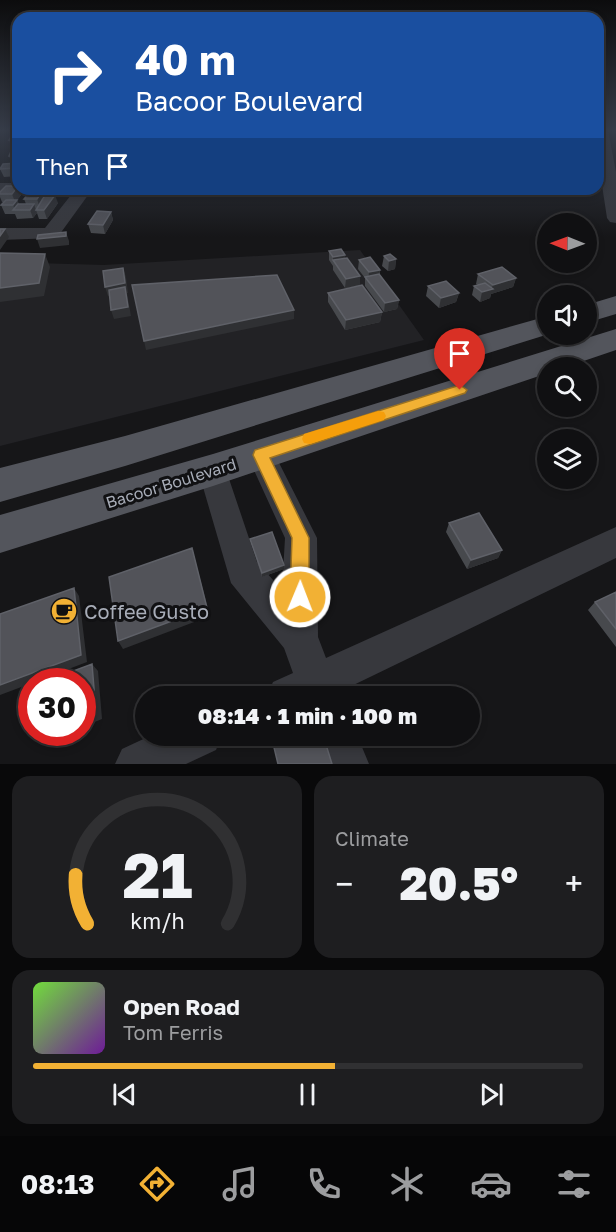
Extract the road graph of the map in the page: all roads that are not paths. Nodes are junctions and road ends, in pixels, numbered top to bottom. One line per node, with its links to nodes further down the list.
1 (608, 166): 3 (street)
2 (80, 195): 4 (street)
3 (616, 218)
4 (0, 234)
5 (616, 305): 6 (main road)
6 (597, 311)
7 (537, 328): 11 (main road)
8 (616, 339): 9 (main road, Bacoor Boulevard)
9 (261, 455): 10 (main road, Bacoor Boulevard); 14 (street)
10 (213, 470): 12 (main road, Bacoor Boulevard); 14 (street)
11 (0, 485)
12 (0, 534)
13 (616, 542): 16 (street)
14 (299, 637): 15 (street)
15 (307, 686)
16 (320, 686)
17 (177, 746): 19 (street)
18 (340, 746): 20 (street)
19 (137, 764)
20 (347, 764)

